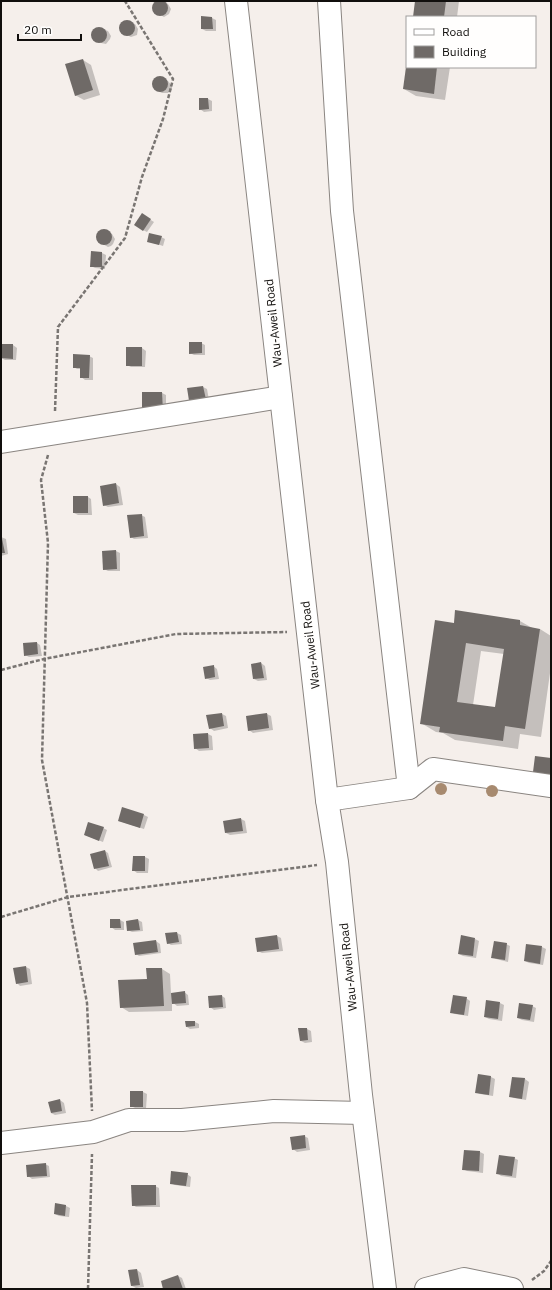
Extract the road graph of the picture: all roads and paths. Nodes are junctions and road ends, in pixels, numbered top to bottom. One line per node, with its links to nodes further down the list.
1 (125, 1): 5 (path)
2 (236, 1): 4 (main road, Wau-Aweil Road)
3 (330, 1): 11 (main road)
4 (281, 397): 5 (main road); 7 (main road, Wau-Aweil Road)
5 (55, 434): 6 (main road); 8 (path)
6 (1, 442)
7 (308, 632): 8 (path); 12 (main road, Wau-Aweil Road)
8 (44, 659): 9 (path); 14 (path)
9 (1, 670)
10 (551, 786): 11 (main road)
11 (409, 788): 12 (main road)
12 (327, 800): 13 (main road, Wau-Aweil Road)
13 (337, 862): 14 (path); 16 (main road, Wau-Aweil Road)
14 (68, 897): 15 (path); 17 (path)
15 (1, 917)
16 (363, 1113): 17 (main road); 22 (main road, Wau-Aweil Road)
17 (93, 1132): 18 (main road); 21 (path)
18 (1, 1143)
19 (551, 1261): 20 (path)
20 (519, 1287): 23 (main road)
21 (88, 1289)
22 (385, 1289)
23 (426, 1289)

